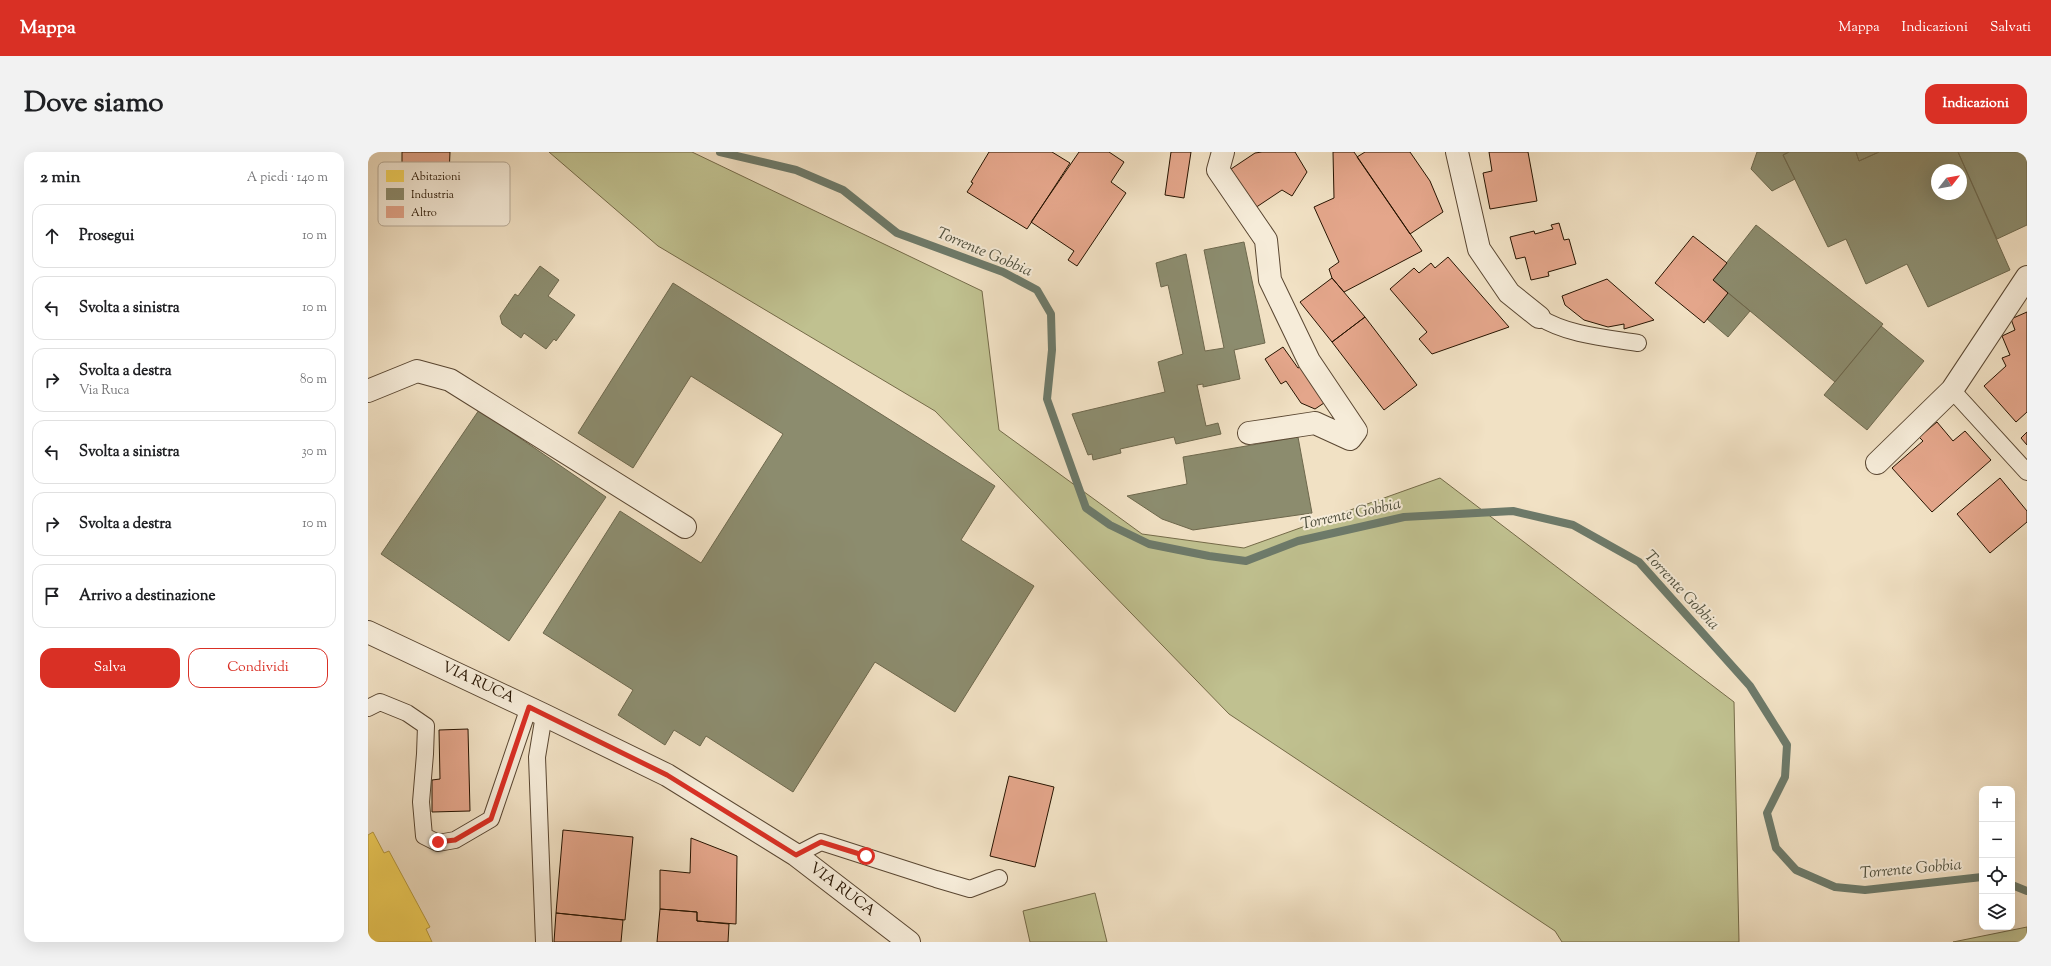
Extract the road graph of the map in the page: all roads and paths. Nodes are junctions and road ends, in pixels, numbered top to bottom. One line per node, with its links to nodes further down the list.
1 (1223, 152): 8 (street)
2 (1457, 152): 4 (street)
3 (2027, 277): 7 (street)
4 (1539, 317): 5 (lane)
5 (1638, 343)
6 (368, 390): 11 (street)
7 (1952, 390): 9 (street); 10 (lane)
8 (1249, 433)
9 (1878, 463)
10 (2027, 472)
11 (685, 527)
12 (368, 632): 14 (street, VIA RUCA)
13 (368, 708): 14 (lane)
14 (537, 711): 15 (street, VIA RUCA); 17 (lane)
15 (796, 855): 16 (lane); 18 (street, VIA RUCA)
16 (999, 878)
17 (544, 942)
18 (909, 942)

